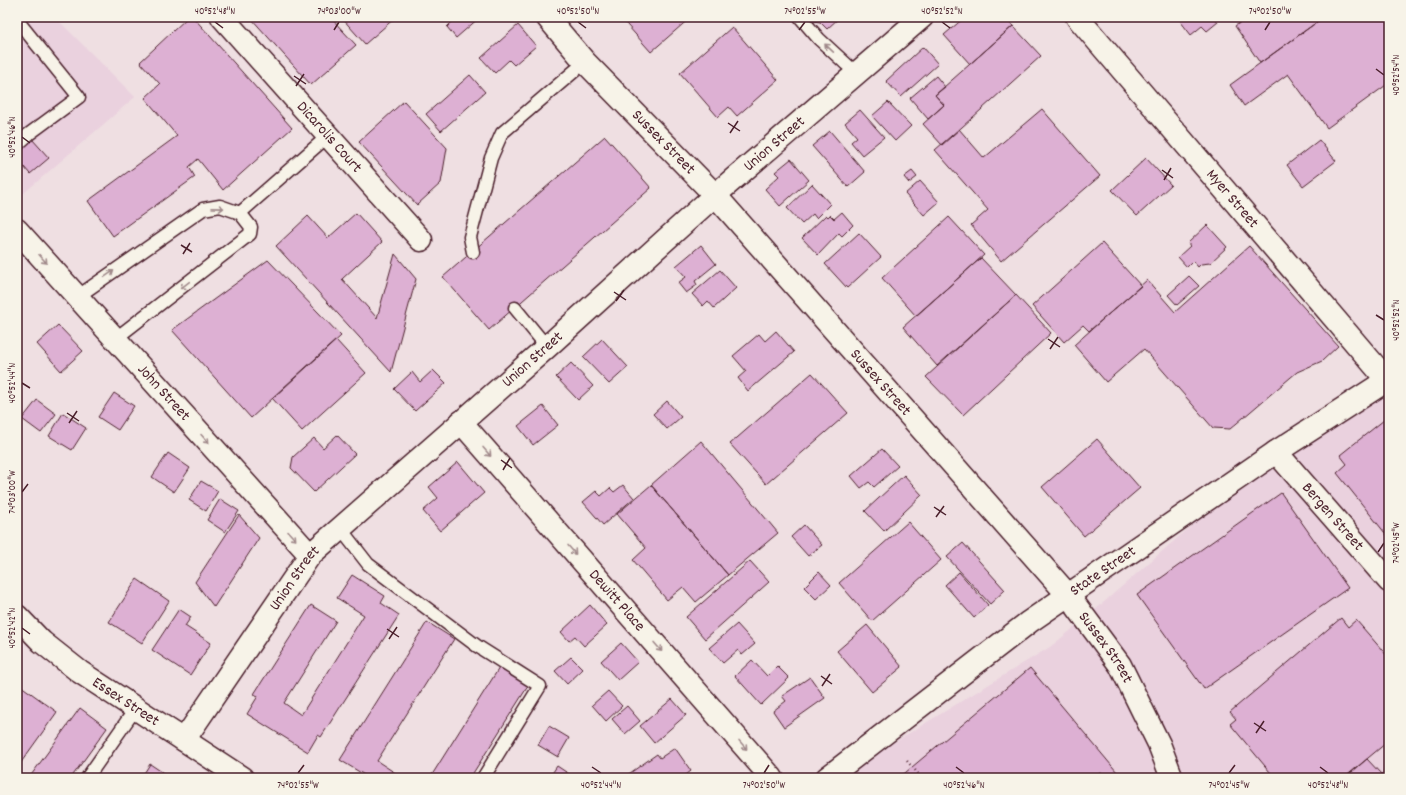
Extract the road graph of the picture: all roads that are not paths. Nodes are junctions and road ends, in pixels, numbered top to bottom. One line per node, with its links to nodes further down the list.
1 (222, 17): 9 (street, Dicarolis Court)
2 (547, 17): 7 (street, Sussex Street)
3 (800, 17): 8 (lane, one-way to 3)
4 (1077, 17): 20 (street, Myer Street)
5 (915, 19): 8 (street, Union Street)
6 (17, 20): 10 (lane)
7 (585, 62): 11 (street, Sussex Street); 15 (lane)
8 (857, 74): 11 (street, Union Street)
9 (328, 136): 12 (lane); 14 (street, Dicarolis Court)
10 (17, 145)
11 (715, 195): 19 (street, Union Street); 26 (street, Sussex Street)
12 (240, 213): 16 (lane, one-way to 12); 18 (lane, one-way to 18)
13 (17, 230): 16 (street, John Street, one-way to 16)
14 (421, 240)
15 (473, 252)
16 (77, 297): 18 (street, John Street)
17 (515, 308): 19 (lane)
18 (115, 339): 24 (street, John Street, one-way to 24)
19 (547, 347): 21 (street, Union Street)
20 (1388, 380): 22 (street, State Street)
21 (461, 422): 23 (street, Union Street); 33 (street, Dewitt Place, one-way to 33)
22 (1276, 452): 25 (street, Bergen Street); 26 (street, State Street)
23 (340, 528): 24 (street, Union Street); 32 (lane)
24 (310, 555): 29 (street, Union Street)
25 (1389, 581)
26 (1068, 595): 34 (street, State Street); 35 (street, Sussex Street)
27 (17, 616): 28 (street, Essex Street)
28 (136, 708): 29 (street, Essex Street); 30 (lane)
29 (184, 740): 31 (street, Essex Street)
30 (87, 778)
31 (242, 778)
32 (483, 778)
33 (772, 778)
34 (827, 778)
35 (1172, 778)

